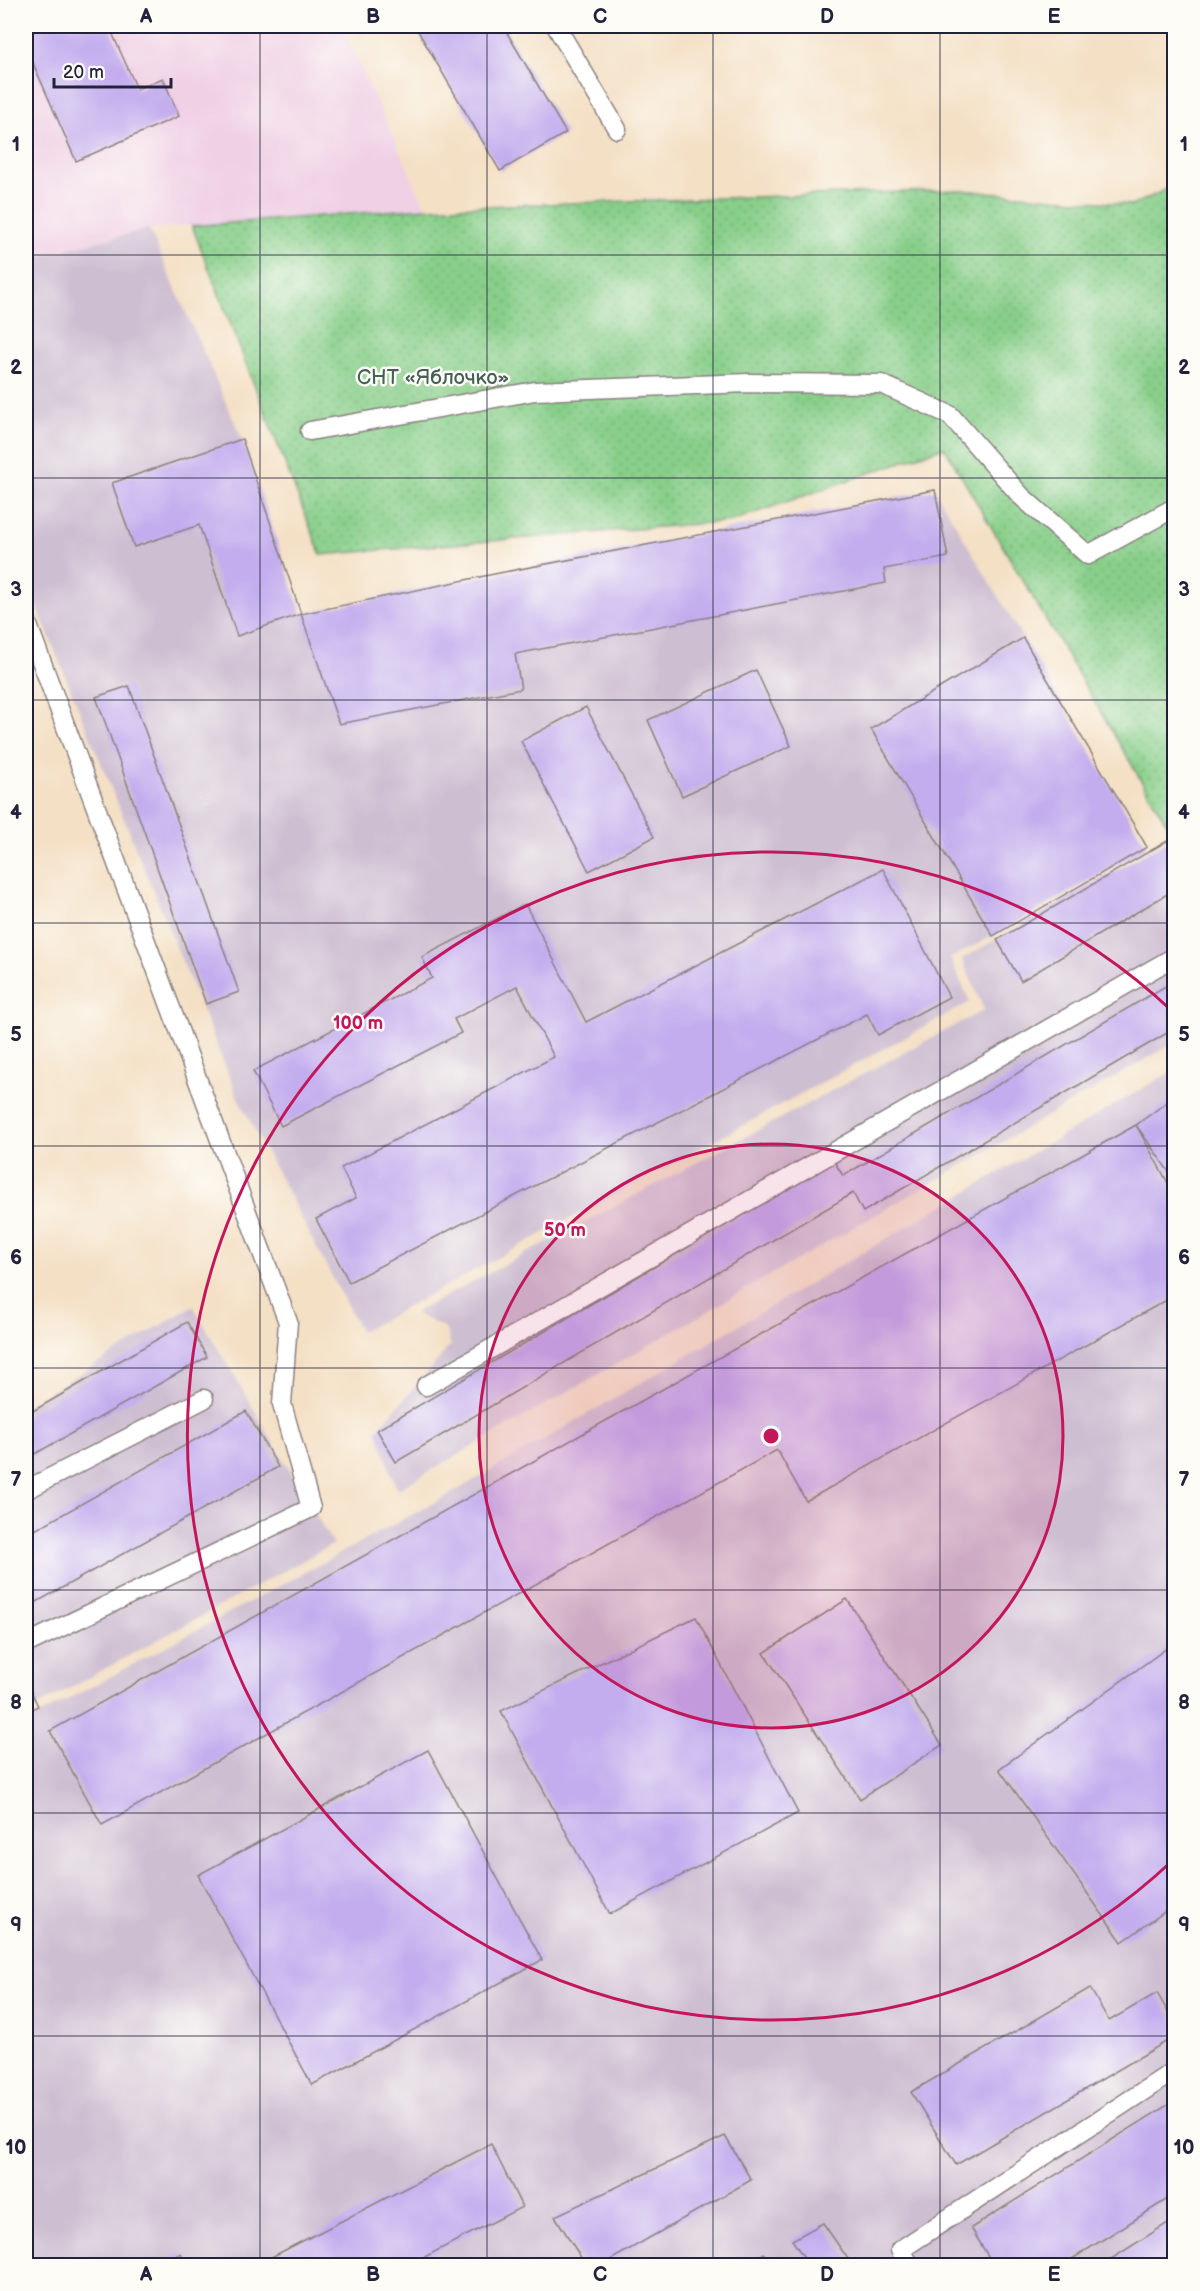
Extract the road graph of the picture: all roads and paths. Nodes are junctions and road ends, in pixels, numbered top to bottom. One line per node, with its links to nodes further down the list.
1 (556, 26): 2 (lane)
2 (617, 129)
3 (309, 431): 4 (lane)
4 (1174, 508)
5 (26, 620): 10 (lane)
6 (1174, 957): 7 (lane)
7 (426, 1386)
8 (204, 1399): 9 (lane)
9 (26, 1490)
10 (26, 1644)
11 (1174, 2071): 12 (lane)
12 (911, 2265)

